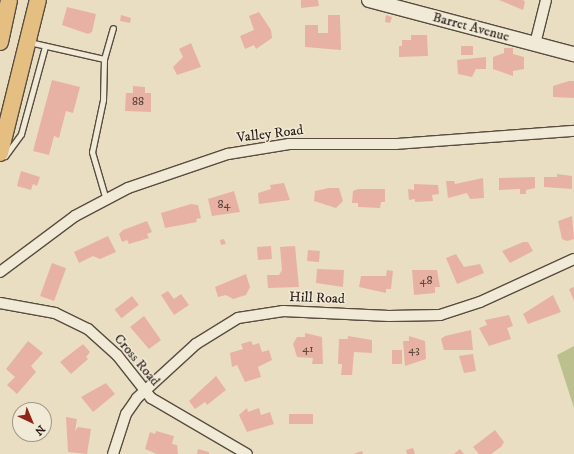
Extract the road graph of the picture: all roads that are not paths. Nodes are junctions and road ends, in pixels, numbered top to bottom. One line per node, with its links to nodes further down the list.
1 (10, 0): 6 (main road)
2 (38, 0): 7 (main road)
3 (369, 0): 8 (street, Barret Avenue)
4 (546, 0): 8 (street)
5 (113, 28): 11 (lane)
6 (0, 42)
7 (27, 42): 9 (lane); 13 (main road)
8 (534, 44): 10 (street, Barret Avenue)
9 (45, 46): 11 (lane); 14 (lane)
10 (574, 54)
11 (104, 59): 15 (lane)
12 (574, 131): 15 (street, Valley Road)
13 (0, 153)
14 (0, 157)
15 (106, 200): 17 (street, Valley Road)
16 (574, 259): 19 (street, Hill Road)
17 (0, 272)
18 (0, 303): 19 (street, Cross Road)
19 (144, 392): 20 (street, Hill Road); 21 (street, Cross Road)
20 (113, 454)
21 (247, 454)

